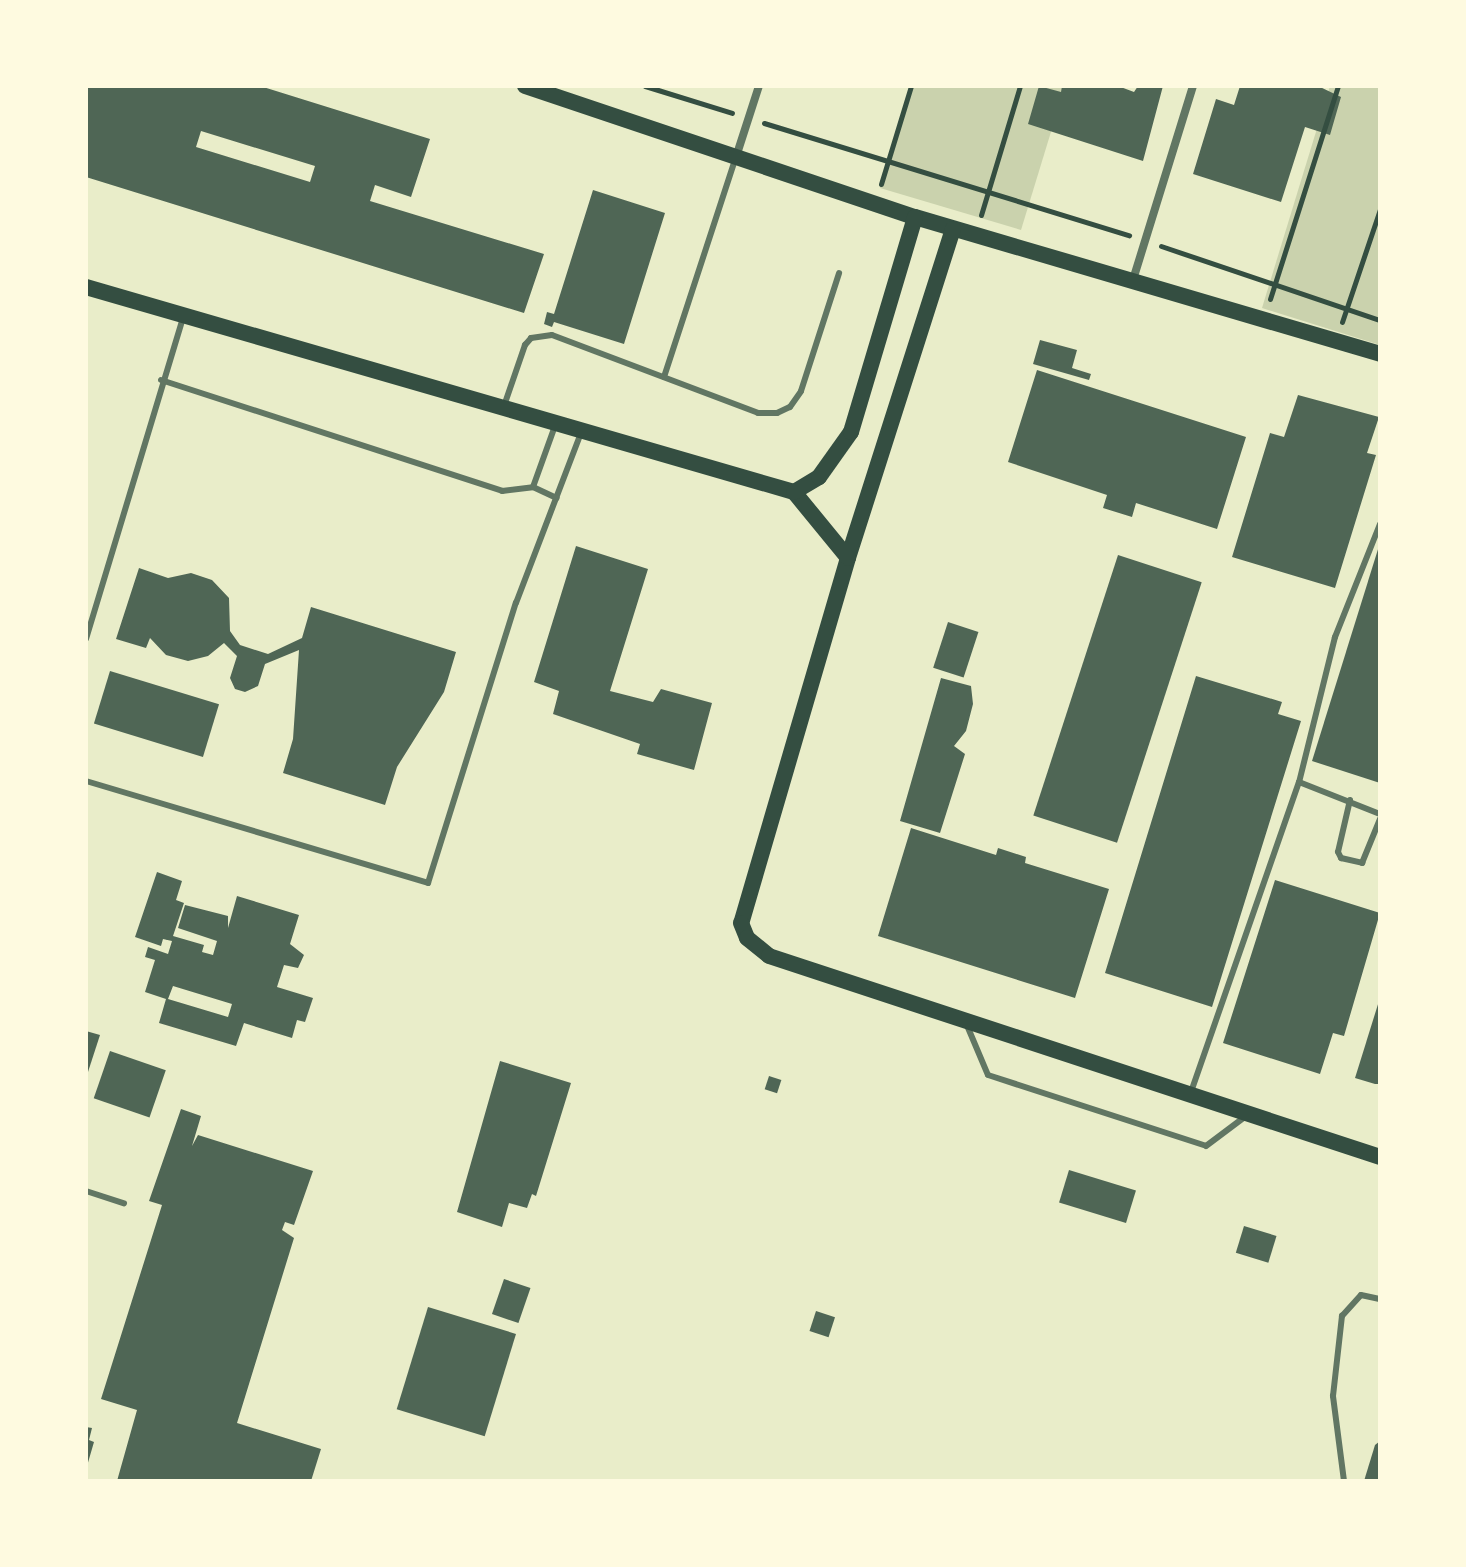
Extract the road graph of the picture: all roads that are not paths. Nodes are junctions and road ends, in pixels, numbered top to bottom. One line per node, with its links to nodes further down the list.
1 (525, 86): 4 (main road)
2 (759, 86): 4 (street)
3 (1193, 86): 8 (street)
4 (736, 158): 5 (main road); 12 (lane)
5 (915, 217): 6 (main road); 18 (main road)
6 (953, 229): 8 (main road); 21 (main road)
7 (839, 273): 12 (lane)
8 (1132, 283): 11 (main road)
9 (86, 287): 10 (main road)
10 (183, 316): 13 (lane); 14 (main road)
11 (1380, 354)
12 (664, 377): 14 (lane)
13 (161, 380): 17 (lane); 22 (lane)
14 (503, 409): 15 (main road)
15 (555, 426): 16 (main road); 17 (lane)
16 (581, 433): 18 (main road); 19 (lane)
17 (533, 487): 19 (lane)
18 (794, 492): 21 (main road)
19 (557, 498): 23 (lane)
20 (1380, 524): 24 (lane)
21 (848, 558): 27 (main road)
22 (86, 639)
23 (86, 781)
24 (1299, 782): 25 (lane); 28 (lane)
25 (1350, 800): 26 (lane); 26 (lane)
26 (1380, 816)
27 (964, 1019): 28 (main road); 29 (lane)
28 (1190, 1094): 29 (main road)
29 (1249, 1113): 30 (main road)
30 (1380, 1157)
31 (86, 1191): 32 (lane)
32 (124, 1203)
33 (1380, 1299): 34 (lane)
34 (1344, 1481)

